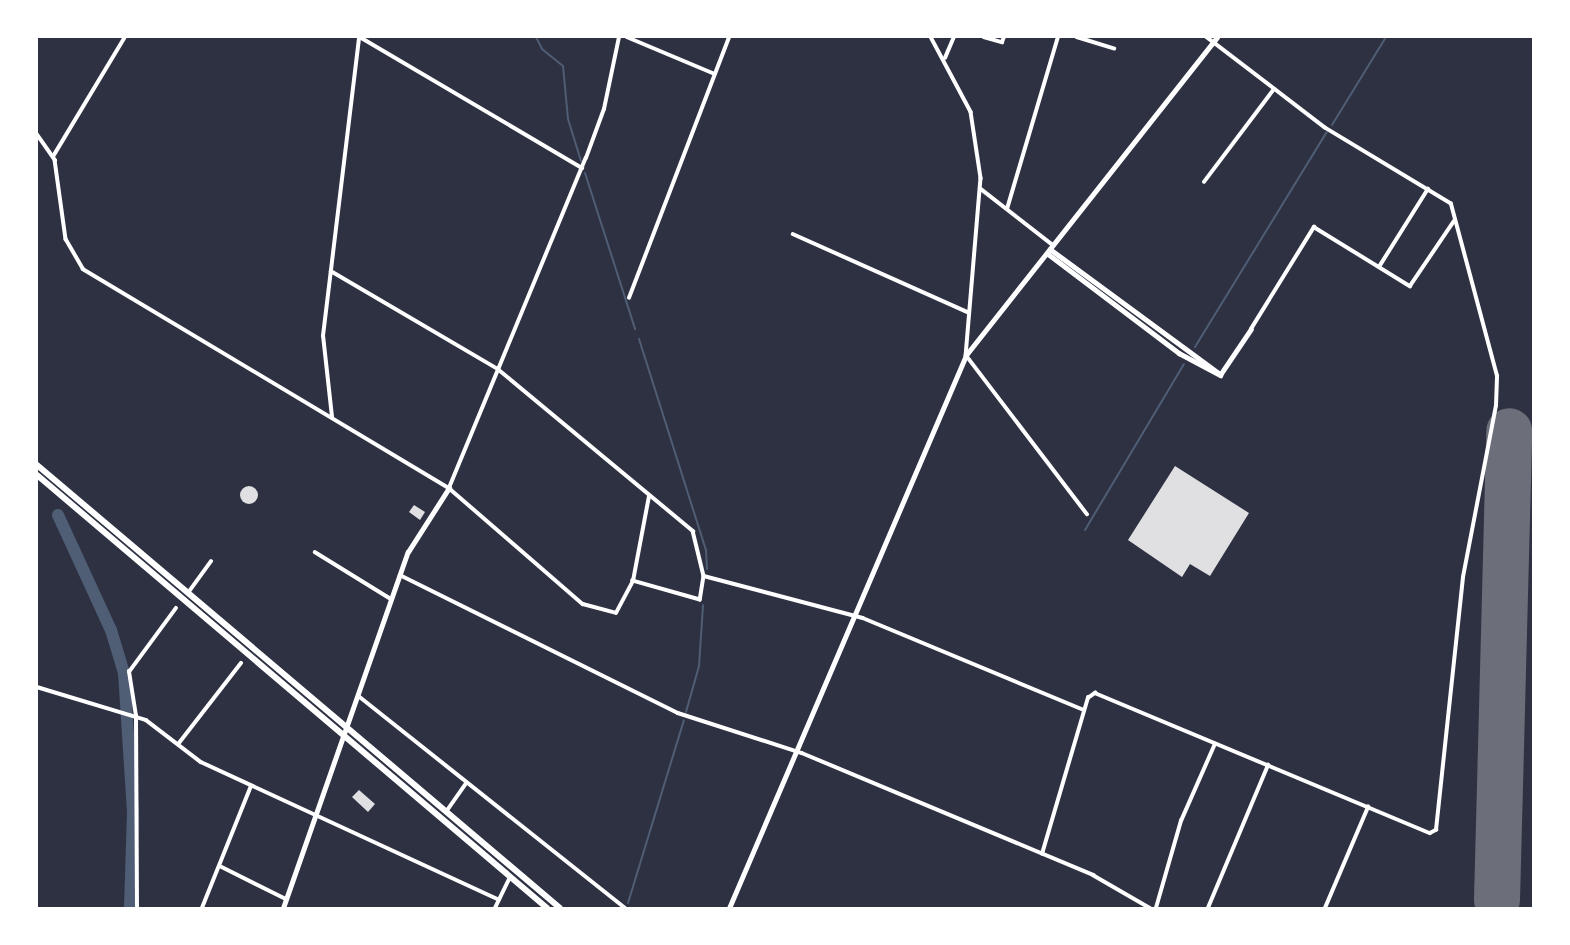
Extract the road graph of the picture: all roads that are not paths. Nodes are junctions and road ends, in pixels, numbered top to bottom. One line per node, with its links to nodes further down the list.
1 (125, 37): 19 (street)
2 (360, 37): 20 (street); 29 (street)
3 (619, 37): 20 (street)
4 (627, 37): 16 (street)
5 (729, 37): 16 (street)
6 (931, 37): 15 (street)
7 (954, 37): 15 (street)
8 (985, 37): 9 (street)
9 (1004, 37)
10 (1058, 37): 24 (street)
11 (1077, 37): 14 (street)
12 (1206, 37): 13 (street)
13 (1215, 39): 17 (street); 27 (main road)
14 (1114, 48)
15 (944, 58): 22 (street)
16 (715, 74): 30 (street)
17 (1274, 89): 21 (street); 23 (street)
18 (37, 134): 19 (street)
19 (54, 156): 35 (street)
20 (582, 168): 34 (street)
21 (1204, 182)
22 (981, 189): 24 (street); 31 (street)
23 (1428, 189): 25 (street); 28 (street)
24 (1007, 209): 27 (street)
25 (1454, 221): 28 (street); 63 (street)
26 (793, 234): 31 (street)
27 (1050, 249): 32 (street); 33 (main road)
28 (1379, 267): 32 (street)
29 (331, 271): 34 (street); 35 (street)
30 (629, 299)
31 (967, 312): 33 (street)
32 (1251, 329)
33 (967, 355): 40 (street); 49 (main road)
34 (498, 369): 38 (street); 39 (street)
35 (332, 418): 38 (street)
36 (37, 465): 46 (highway)
37 (37, 475): 56 (highway)
38 (449, 488): 43 (street); 45 (street)
39 (649, 496): 44 (street); 45 (street)
40 (1087, 514)
41 (315, 552): 47 (street)
42 (211, 561): 46 (street)
43 (400, 575): 47 (street); 59 (street)
44 (704, 576): 45 (street); 49 (street)
45 (633, 581)
46 (188, 593): 55 (highway)
47 (393, 601): 52 (street)
48 (176, 608): 54 (street)
49 (855, 616): 53 (street); 59 (main road)
50 (241, 663): 57 (street)
51 (37, 687): 54 (street)
52 (360, 697): 55 (street); 61 (street)
53 (1084, 710): 58 (street); 66 (street)
54 (135, 715): 57 (street); 71 (street)
55 (348, 726): 56 (street); 64 (highway)
56 (345, 739): 65 (street); 68 (highway)
57 (179, 743): 62 (street)
58 (1215, 744): 60 (street); 80 (street)
59 (798, 751): 66 (street); 78 (main road)
60 (1268, 765): 63 (street); 81 (street)
61 (466, 783): 64 (street); 77 (street)
62 (251, 786): 65 (street); 67 (street)
63 (1368, 807): 82 (street)
64 (446, 812): 76 (highway)
65 (317, 815): 69 (street); 70 (street)
66 (1042, 854): 79 (street)
67 (220, 866): 69 (street); 72 (street)
68 (510, 877): 70 (street); 75 (highway)
69 (286, 900): 73 (street)
70 (499, 900): 74 (street)
71 (137, 908)
72 (202, 908)
73 (283, 908)
74 (495, 908)
75 (547, 908)
76 (560, 908)
77 (625, 908)
78 (729, 908)
79 (1150, 908)
80 (1156, 908)
81 (1209, 908)
82 (1325, 908)

